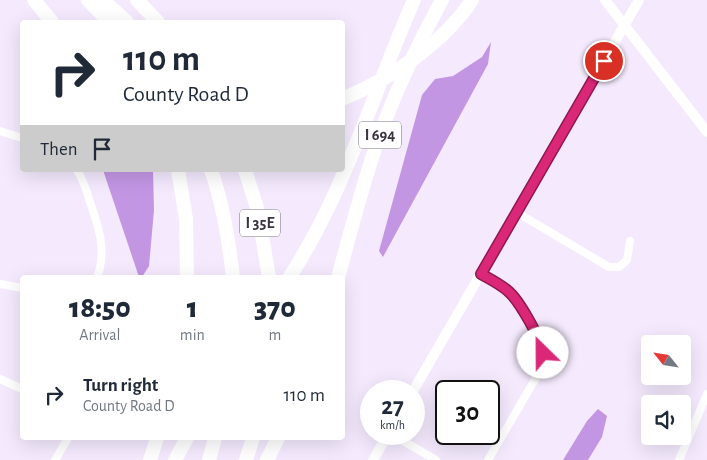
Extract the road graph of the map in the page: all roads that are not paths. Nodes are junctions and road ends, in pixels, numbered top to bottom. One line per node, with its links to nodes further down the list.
1 (34, 0): 10 (highway)
2 (88, 0): 11 (highway)
3 (103, 0): 12 (highway)
4 (137, 0): 13 (highway)
5 (414, 0): 30 (highway, I 694)
6 (442, 0): 31 (highway, I 694)
7 (472, 0): 15 (highway)
8 (605, 0): 14 (street)
9 (639, 0): 14 (street)
10 (50, 20)
11 (107, 20)
12 (125, 20)
13 (156, 20)
14 (625, 26): 17 (street); 23 (street)
15 (345, 97)
16 (0, 132): 18 (street)
17 (707, 132)
18 (20, 137)
19 (78, 172): 26 (street)
20 (178, 172): 27 (highway)
21 (212, 172): 28 (highway, I 35E)
22 (246, 172): 29 (highway, I 35E)
23 (516, 212): 24 (street); 25 (street)
24 (630, 241)
25 (481, 274): 35 (street); 54 (street)
26 (97, 275)
27 (187, 275)
28 (233, 275)
29 (269, 275)
30 (291, 275)
31 (339, 275)
32 (0, 284): 33 (street)
33 (20, 288)
34 (0, 380): 36 (street)
35 (419, 380)
36 (20, 388)
37 (707, 394): 55 (street)
38 (67, 440): 46 (street)
39 (156, 440): 47 (highway)
40 (186, 440): 48 (highway)
41 (215, 440): 49 (highway)
42 (252, 440): 50 (highway)
43 (277, 440): 51 (highway)
44 (383, 445): 52 (street)
45 (409, 445): 53 (street)
46 (55, 460)
47 (150, 460)
48 (174, 460)
49 (209, 460)
50 (246, 460)
51 (267, 460)
52 (373, 460)
53 (436, 460)
54 (488, 460)
55 (679, 460)

